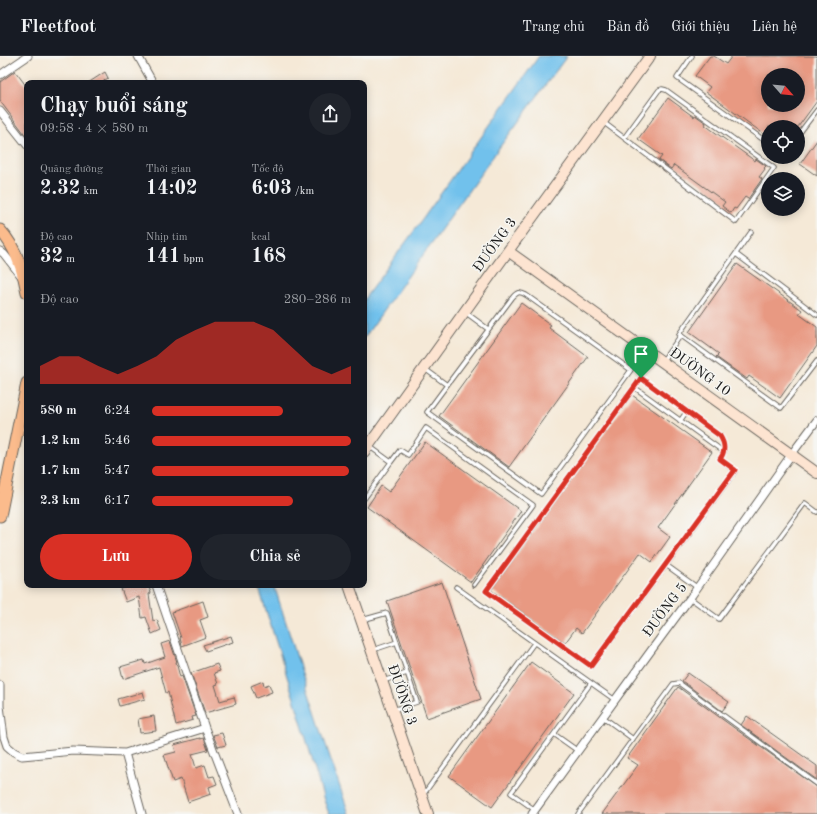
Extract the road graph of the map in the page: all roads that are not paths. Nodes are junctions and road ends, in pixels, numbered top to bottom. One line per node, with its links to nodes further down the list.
1 (28, 56): 5 (street)
2 (138, 56): 6 (street)
3 (650, 56): 9 (street, ĐƯỜNG 3)
4 (692, 56): 12 (lane)
5 (0, 75)
6 (151, 80)
7 (817, 110): 10 (lane)
8 (0, 111): 13 (street)
9 (602, 122): 11 (lane); 16 (street, ĐƯỜNG 3)
10 (805, 126)
11 (624, 138): 11 (lane)
12 (761, 138)
13 (24, 141)
14 (0, 230): 19 (main road)
15 (751, 232): 18 (lane)
16 (508, 251): 20 (street, ĐƯỜNG 3); 25 (street, ĐƯỜNG 10)
17 (0, 252): 19 (street)
18 (736, 254): 21 (lane); 23 (lane)
19 (24, 279)
20 (465, 311): 22 (lane); 26 (street, ĐƯỜNG 3)
21 (817, 315)
22 (488, 329): 27 (lane); 27 (lane)
23 (681, 335): 24 (lane); 25 (lane)
24 (817, 361)
25 (662, 362): 36 (street, ĐƯỜNG 10)
26 (424, 368): 27 (lane); 33 (street, ĐƯỜNG 3)
27 (447, 385)
28 (634, 388): 30 (lane); 32 (lane); 42 (lane)
29 (24, 398): 41 (main road)
30 (687, 412): 32 (lane); 35 (lane)
31 (817, 420): 36 (street, ĐƯỜNG 5)
32 (680, 421): 35 (lane)
33 (367, 448)
34 (367, 450): 37 (lane)
35 (724, 452): 42 (lane)
36 (791, 455): 38 (street, ĐƯỜNG 10); 47 (street, ĐƯỜNG 5)
37 (391, 462): 39 (lane); 43 (lane)
38 (817, 473)
39 (367, 495)
40 (817, 512): 48 (lane)
41 (0, 516)
42 (666, 565): 47 (lane)
43 (474, 585)
44 (456, 587): 51 (lane)
45 (157, 588): 60 (street)
46 (350, 588): 49 (street, ĐƯỜNG 3)
47 (698, 588): 48 (street, ĐƯỜNG 5)
48 (690, 598): 57 (street, ĐƯỜNG 5)
49 (361, 620): 50 (lane); 52 (street, ĐƯỜNG 3)
50 (397, 642): 52 (lane); 53 (lane)
51 (534, 642): 55 (lane); 66 (lane)
52 (372, 651): 54 (street, ĐƯỜNG 3)
53 (407, 673): 54 (lane); 58 (lane)
54 (382, 681): 58 (street, ĐƯỜNG 3)
55 (591, 684): 57 (lane); 61 (lane)
56 (0, 685): 64 (street)
57 (615, 700): 59 (street, ĐƯỜNG 5)
58 (392, 710): 66 (street, ĐƯỜNG 3)
59 (603, 717): 62 (lane); 63 (street, ĐƯỜNG 5)
60 (205, 728): 64 (street); 69 (street)
61 (554, 734): 63 (lane); 67 (lane)
62 (633, 739): 65 (lane); 71 (lane)
63 (578, 751): 67 (street, ĐƯỜNG 5)
64 (125, 753): 68 (street)
65 (817, 784)
66 (422, 797): 70 (street, ĐƯỜNG 3)
67 (534, 812)
68 (142, 814)
69 (238, 814)
70 (428, 814)
71 (578, 814)

